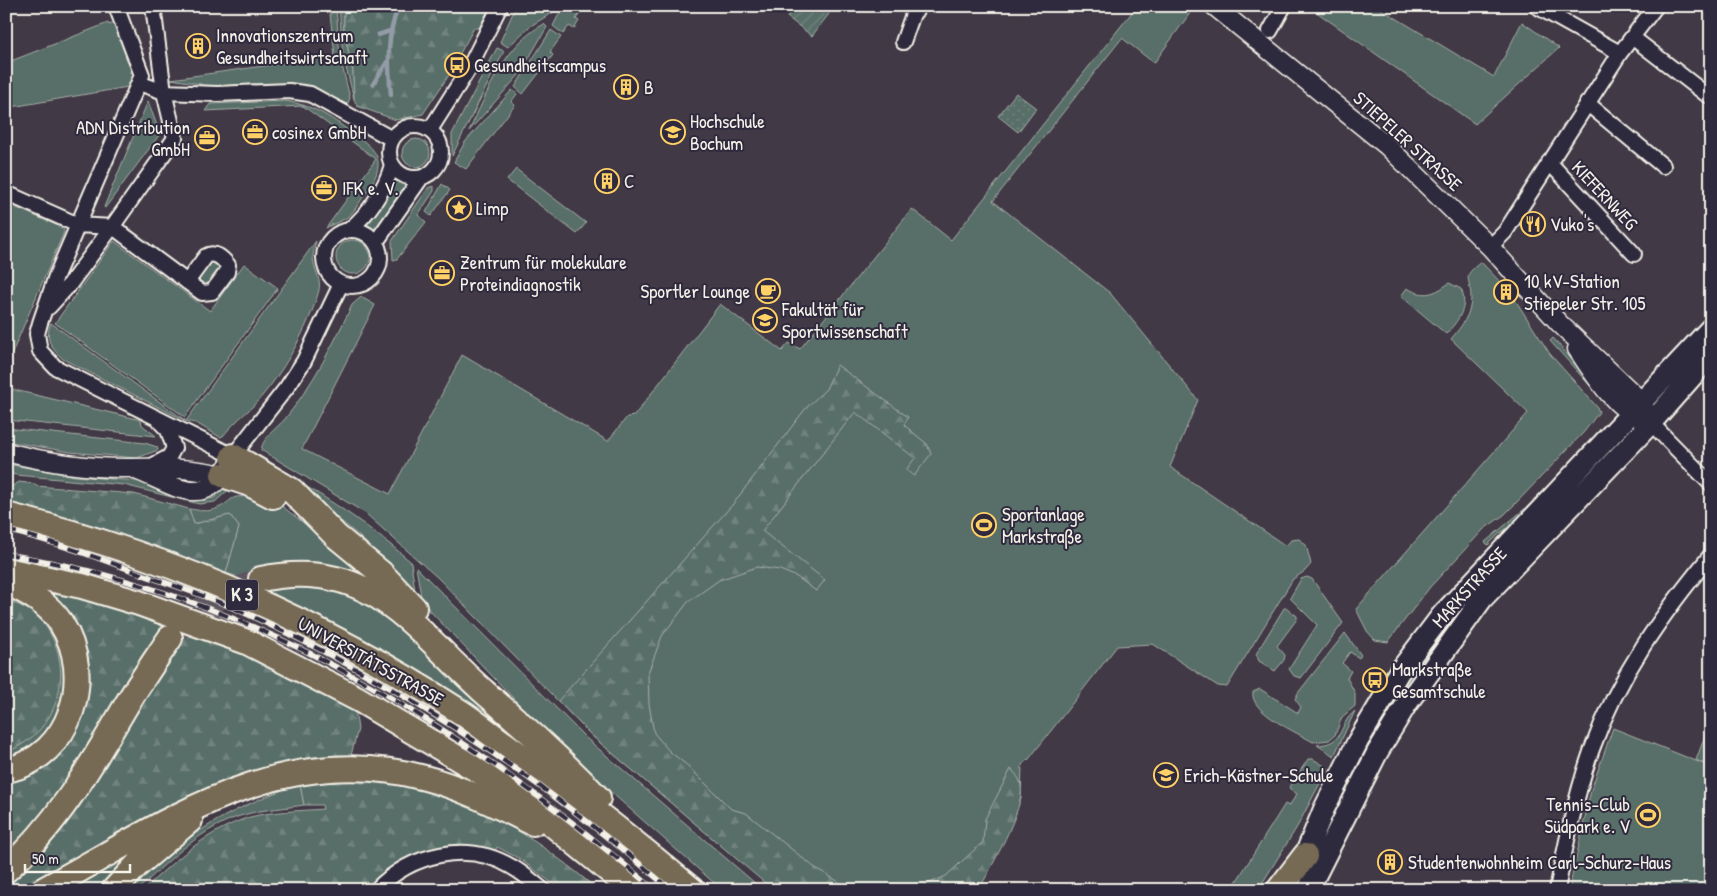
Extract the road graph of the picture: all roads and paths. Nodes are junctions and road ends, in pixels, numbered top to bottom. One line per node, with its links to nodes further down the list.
1 (116, 6): 13 (street)
2 (153, 6): 14 (street)
3 (500, 6): 17 (street)
4 (920, 6): 11 (street)
5 (1214, 6): 28 (street, STIEPELER STRASSE)
6 (1284, 6): 9 (street)
7 (1536, 6): 12 (street)
8 (1656, 6): 10 (street, KIEFERNWEG)
9 (1270, 31)
10 (1632, 37): 12 (street, KIEFERNWEG); 15 (street)
11 (903, 42)
12 (1620, 54): 16 (street, KIEFERNWEG)
13 (139, 83): 14 (street); 24 (street)
14 (164, 92): 18 (street); 25 (street)
15 (1707, 95)
16 (1587, 103): 19 (street, KIEFERNWEG); 21 (street)
17 (430, 130): 18 (street); 22 (street)
18 (392, 139): 20 (street)
19 (1549, 162): 28 (street, KIEFERNWEG); 29 (street, KIEFERNWEG)
20 (392, 165): 22 (street); 26 (street)
21 (1663, 166)
22 (421, 178): 27 (street)
23 (6, 193): 24 (street)
24 (78, 225): 25 (street); 32 (street)
25 (112, 227): 30 (street); 32 (street)
26 (350, 229): 27 (street); 31 (street)
27 (376, 242): 31 (street)
28 (1490, 247): 35 (street, STIEPELER STRASSE)
29 (1634, 254)
30 (187, 282)
31 (341, 284): 40 (street)
32 (45, 311): 36 (street)
33 (1711, 328): 35 (main road, MARKSTRASSE)
34 (1711, 355): 37 (main road, MARKSTRASSE)
35 (1635, 408): 37 (street, STIEPELER STRASSE); 53 (main road, MARKSTRASSE)
36 (155, 417): 39 (street); 40 (street)
37 (1651, 423): 42 (street, STIEPELER STRASSE); 64 (main road, MARKSTRASSE)
38 (6, 452): 41 (street)
39 (152, 466): 40 (street); 41 (street)
40 (228, 466): 41 (street); 49 (highway)
41 (131, 468)
42 (1711, 484)
43 (6, 515): 54 (highway, UNIVERSITÄTSSTRASSE / K 3)
44 (1711, 555): 65 (street)
45 (6, 570): 52 (highway, UNIVERSITÄTSSTRASSE / K 3)
46 (261, 579): 49 (highway)
47 (6, 582): 50 (highway)
48 (170, 638): 55 (highway)
49 (434, 642): 54 (highway)
50 (6, 770)
51 (219, 795): 52 (highway); 56 (highway); 57 (highway)
52 (584, 849): 60 (highway, UNIVERSITÄTSSTRASSE / K 3)
53 (1305, 856): 62 (highway); 63 (main road, MARKSTRASSE)
54 (656, 859): 61 (highway, UNIVERSITÄTSSTRASSE / K 3)
55 (6, 870)
56 (43, 890)
57 (114, 890)
58 (376, 890): 59 (street)
59 (543, 890)
60 (633, 890)
61 (692, 890)
62 (1278, 890)
63 (1290, 890)
64 (1308, 890)
65 (1557, 890)

